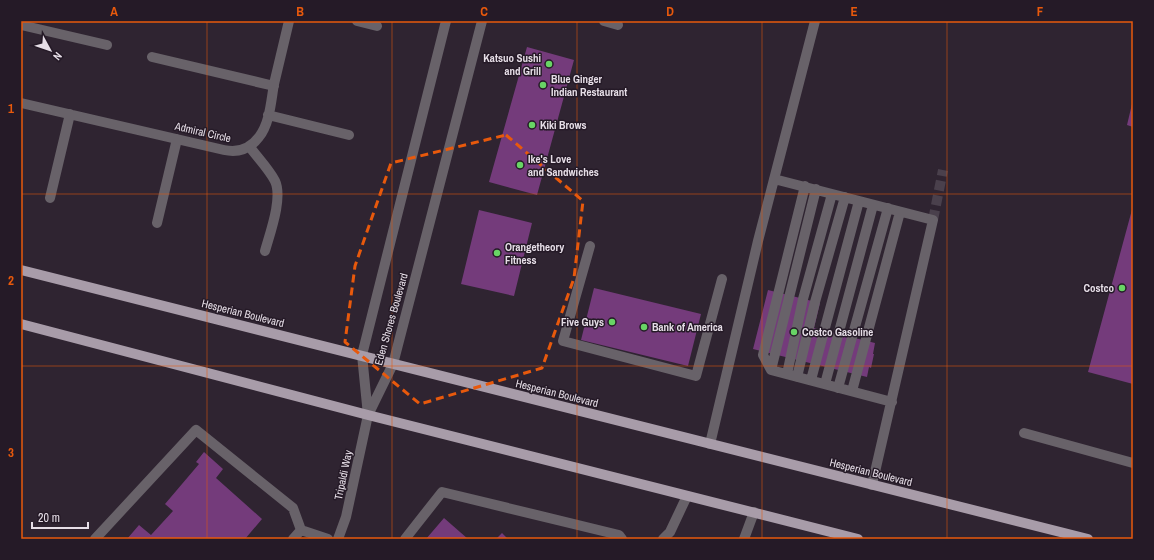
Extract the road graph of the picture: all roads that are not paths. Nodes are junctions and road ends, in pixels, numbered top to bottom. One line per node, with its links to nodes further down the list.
1 (289, 21): 12 (street)
2 (357, 21): 9 (street)
3 (446, 21): 35 (street, Eden Shores Boulevard)
4 (482, 21): 36 (street, Eden Shores Boulevard)
5 (604, 21): 8 (street)
6 (815, 21): 19 (street)
7 (21, 25): 10 (street)
8 (618, 25)
9 (377, 26)
10 (108, 45)
11 (152, 57): 12 (street)
12 (274, 86): 15 (street)
13 (21, 103): 14 (street, Admiral Circle)
14 (70, 114): 17 (street, Admiral Circle); 24 (street)
15 (268, 115): 16 (street); 18 (street)
16 (349, 135)
17 (177, 139): 18 (street, Admiral Circle); 29 (street)
18 (249, 146): 31 (street)
19 (774, 179): 20 (street); 47 (street)
20 (805, 186): 21 (street); 37 (street)
21 (816, 189): 22 (street); 37 (street)
22 (832, 194): 23 (street); 38 (street)
23 (845, 197): 25 (street); 39 (street)
24 (50, 198)
25 (859, 201): 26 (street); 40 (street)
26 (873, 205): 27 (street); 41 (street)
27 (888, 208): 28 (street); 42 (street)
28 (900, 212): 43 (street); 44 (street)
29 (157, 223)
30 (590, 246): 33 (street)
31 (265, 251)
32 (21, 270): 35 (main road, Hesperian Boulevard)
33 (722, 279)
34 (21, 324): 45 (main road)
35 (362, 355): 36 (main road, Hesperian Boulevard); 45 (street, Eden Shores Boulevard)
36 (393, 364): 45 (street, Eden Shores Boulevard); 47 (main road, Hesperian Boulevard)
37 (771, 370): 38 (street)
38 (787, 374): 39 (street)
39 (797, 377): 40 (street)
40 (811, 380): 41 (street)
41 (825, 384): 42 (street)
42 (838, 388): 43 (street)
43 (852, 391): 44 (street)
44 (892, 402): 49 (street)
45 (368, 415): 50 (main road); 53 (street, Tripaldi Way)
46 (1024, 433): 48 (street)
47 (710, 444): 49 (main road, Hesperian Boulevard)
48 (1133, 463)
49 (872, 485): 62 (main road, Hesperian Boulevard)
50 (687, 496): 51 (main road); 59 (street)
51 (754, 512): 60 (street); 61 (main road)
52 (301, 530): 54 (street); 55 (street); 56 (street)
53 (341, 538)
54 (95, 539)
55 (293, 539)
56 (328, 539)
57 (405, 539): 58 (street)
58 (622, 539)
59 (663, 539)
60 (744, 539)
61 (858, 539)
62 (1088, 539)

